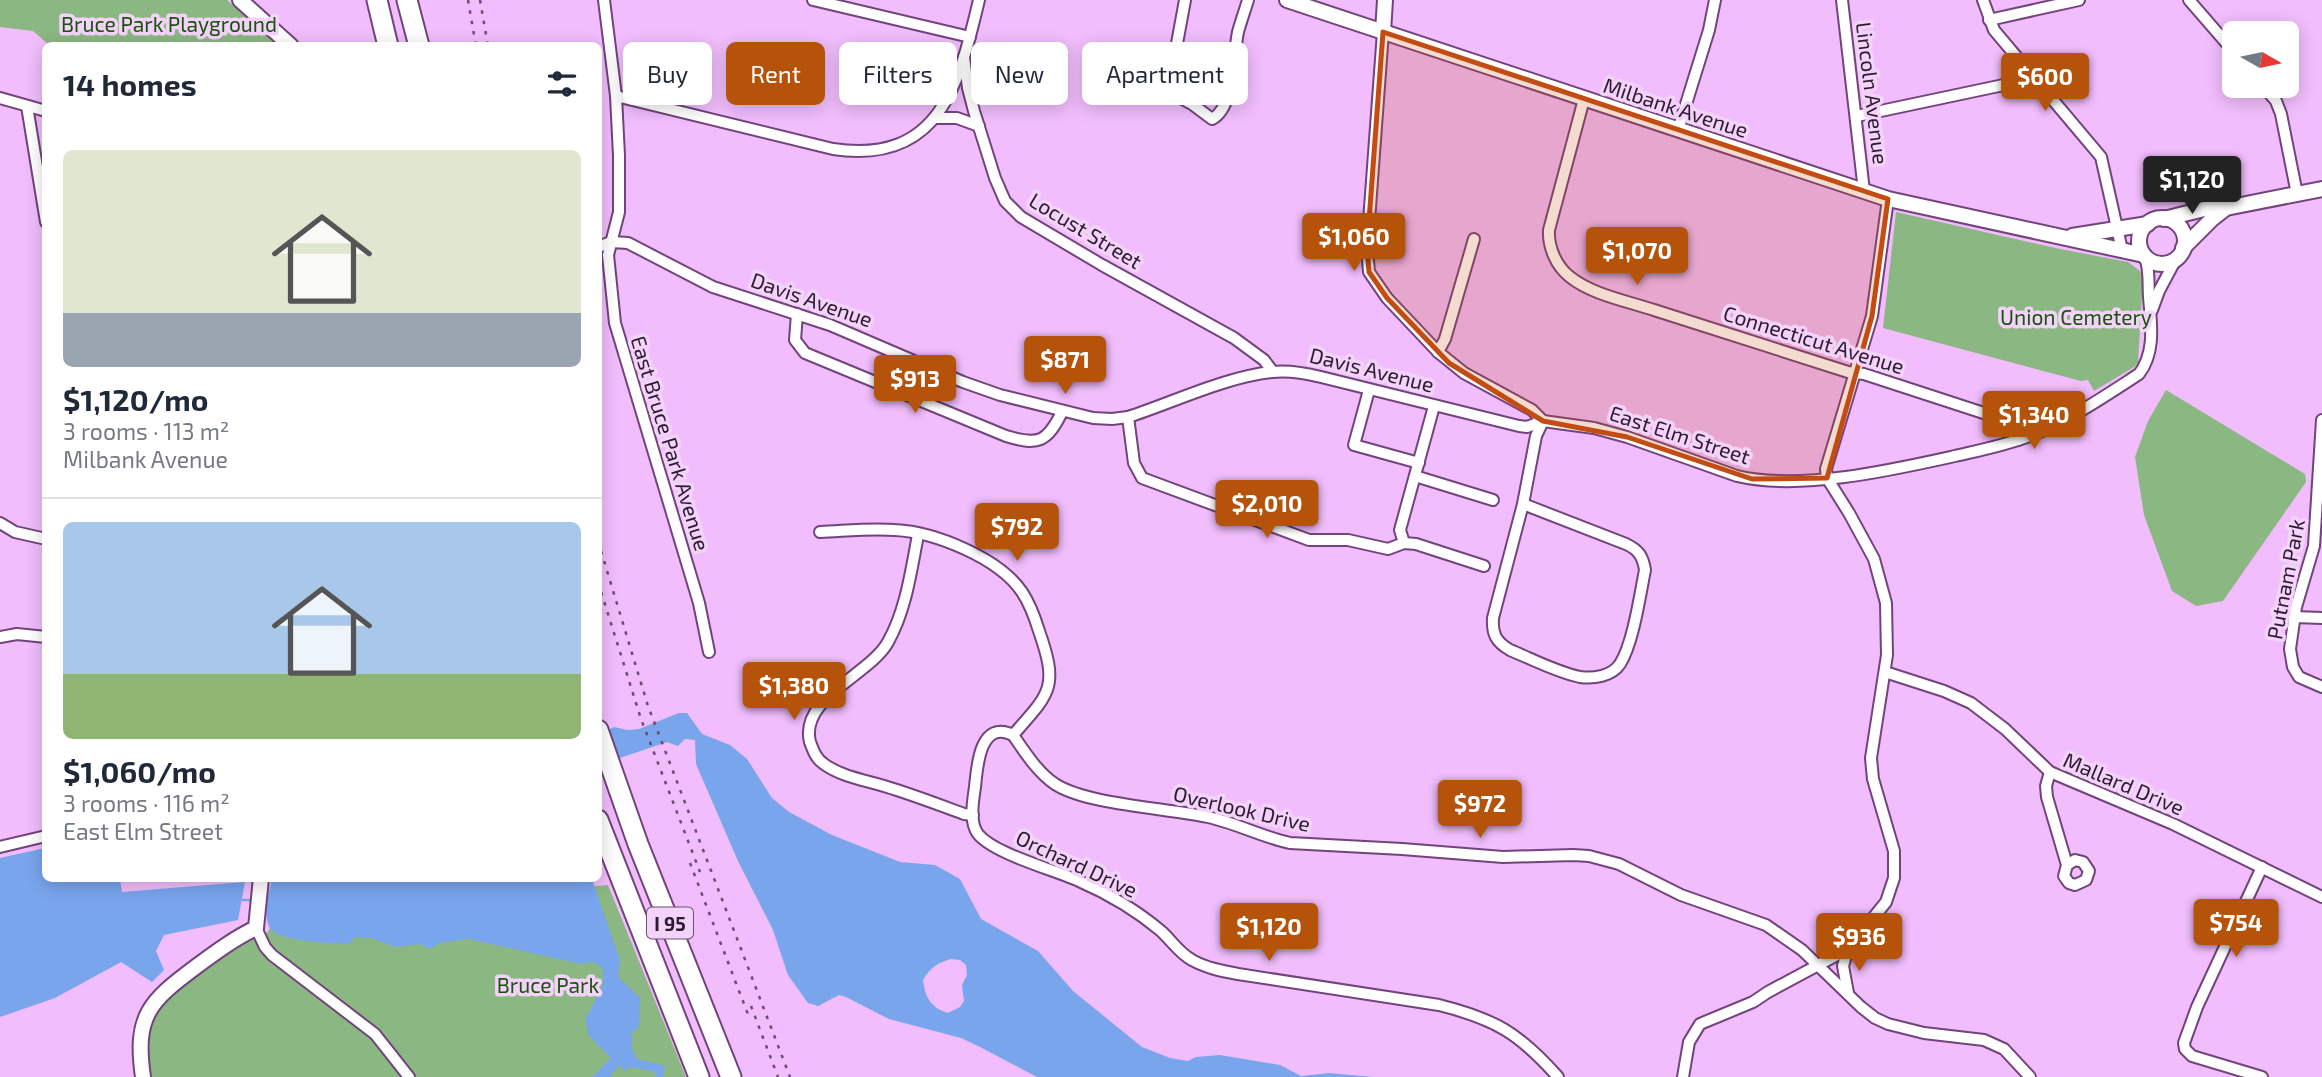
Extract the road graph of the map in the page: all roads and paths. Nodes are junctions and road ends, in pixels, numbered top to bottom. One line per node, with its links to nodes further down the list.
1 (240, 0): 20 (main road)
2 (377, 0): 21 (highway)
3 (407, 0): 22 (highway)
4 (604, 0): 25 (street, East Bruce Park Avenue)
5 (813, 0): 18 (street)
6 (979, 0): 18 (street)
7 (1185, 0): 8 (street)
8 (1248, 0)
9 (1287, 0): 17 (main road, Milbank Avenue)
10 (1385, 0): 17 (main road, East Elm Street)
11 (1715, 0): 34 (street)
12 (1842, 0): 31 (street, Lincoln Avenue)
13 (1983, 0): 16 (street)
14 (2079, 0): 16 (street)
15 (2189, 0): 19 (street)
16 (1989, 20): 24 (street)
17 (1383, 32): 28 (main road, Milbank Avenue); 53 (street, East Elm Street)
18 (970, 37): 23 (street)
19 (2222, 38)
20 (287, 42)
21 (387, 42)
22 (418, 42)
23 (964, 57): 32 (street); 33 (street, Locust Street)
24 (2034, 75): 31 (street); 43 (street)
25 (616, 96): 32 (street); 46 (street, East Bruce Park Avenue)
26 (0, 98): 29 (street)
27 (2273, 98): 37 (street)
28 (1584, 99): 34 (main road, Milbank Avenue); 55 (street, Connecticut Avenue)
29 (27, 106): 30 (street); 38 (street)
30 (42, 110)
31 (1857, 116): 36 (street, Lincoln Avenue)
32 (933, 120): 33 (street)
33 (979, 126): 54 (street, Locust Street)
34 (1678, 130): 36 (main road, Milbank Avenue)
35 (2322, 189): 37 (main road)
36 (1864, 191): 39 (main road, Milbank Avenue)
37 (2297, 194): 40 (main road)
38 (42, 198)
39 (1888, 199): 44 (main road, Milbank Avenue); 55 (street)
40 (2226, 208): 41 (main road); 49 (main road)
41 (2164, 219): 42 (main road); 49 (main road)
42 (2147, 224): 43 (main road, Milbank Avenue); 50 (main road)
43 (2118, 229): 44 (main road, Milbank Avenue); 48 (street)
44 (2056, 237): 48 (main road, Milbank Avenue)
45 (1474, 239): 53 (street)
46 (611, 242): 47 (street); 52 (street, Davis Avenue); 78 (street, East Bruce Park Avenue)
47 (602, 245)
48 (2122, 250): 50 (main road, Milbank Avenue)
49 (2180, 254): 50 (main road); 51 (street, East Elm Street)
50 (2145, 256): 51 (street, East Elm Street)
51 (2151, 313): 62 (street, East Elm Street)
52 (797, 314): 58 (street, Davis Avenue); 58 (street)
53 (1438, 352): 61 (street, East Elm Street)
54 (1273, 372): 56 (street, Davis Avenue); 59 (street, Davis Avenue)
55 (1856, 373): 62 (street, Connecticut Avenue); 65 (street)
56 (1369, 390): 57 (street, Davis Avenue); 63 (street)
57 (1434, 406): 61 (street, Davis Avenue); 63 (street)
58 (1062, 412): 59 (street, Davis Avenue)
59 (1128, 416): 72 (street)
60 (2322, 420): 74 (street, Putnam Park)
61 (1543, 421): 65 (street, East Elm Street); 67 (street)
62 (2018, 440): 65 (street, East Elm Street)
63 (1419, 463): 64 (street)
64 (1415, 476): 66 (street); 72 (street)
65 (1828, 478): 79 (street)
66 (1493, 499)
67 (1523, 505): 67 (street)
68 (0, 523): 71 (street)
69 (820, 532): 70 (street)
70 (918, 535): 81 (street); 84 (street)
71 (42, 538)
72 (1404, 543): 73 (street)
73 (1484, 566)
74 (2294, 617): 75 (street); 80 (street, Putnam Park)
75 (2322, 618)
76 (0, 637): 77 (street)
77 (42, 637)
78 (709, 652)
79 (1885, 672): 83 (street, Mallard Drive); 93 (street)
80 (2322, 687)
81 (1013, 735): 84 (street); 94 (street, Overlook Drive)
82 (602, 740): 99 (highway, I 95)
83 (2050, 772): 88 (street); 89 (street, Mallard Drive)
84 (973, 815): 100 (street, Orchard Drive)
85 (602, 830): 98 (highway, I 95)
86 (42, 837): 87 (street)
87 (0, 848)
88 (2067, 864)
89 (2262, 867): 91 (street, Mallard Drive); 103 (street)
90 (261, 882): 92 (main road)
91 (2322, 897)
92 (256, 922): 96 (main road); 97 (street)
93 (1848, 949): 94 (street); 95 (street)
94 (1818, 965): 95 (street, Overlook Drive); 101 (street)
95 (1849, 996): 102 (street, Overlook Drive)
96 (142, 1077)
97 (409, 1077)
98 (699, 1077)
99 (730, 1077)
100 (1558, 1077)
101 (1683, 1077)
102 (2030, 1077)
103 (2262, 1077)

